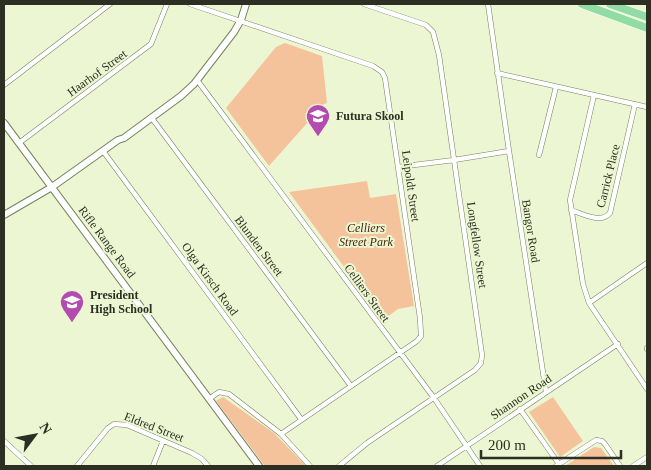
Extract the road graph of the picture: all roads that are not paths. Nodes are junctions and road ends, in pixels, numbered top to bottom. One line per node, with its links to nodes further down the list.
1 (110, 4): 14 (street)
2 (167, 4): 21 (street, Haarhof Street)
3 (190, 4): 10 (street, Leipoldt Street)
4 (246, 4): 10 (main road)
5 (364, 4): 25 (street, Longfellow Street)
6 (488, 4): 12 (street, Bangor Road)
7 (582, 4): 11 (highway)
8 (610, 4): 9 (highway)
9 (647, 17)
10 (241, 20): 13 (main road); 26 (street, Leipoldt Street)
11 (647, 28)
12 (498, 73): 15 (street); 22 (street, Bangor Road)
13 (197, 80): 19 (main road); 34 (street, Celliers Street)
14 (4, 84)
15 (556, 87): 16 (street); 24 (street)
16 (594, 95): 17 (street); 28 (street)
17 (635, 104): 18 (street); 28 (street, Carrick Place)
18 (647, 107)
19 (152, 117): 23 (main road); 36 (street, Blunden Street)
20 (4, 123): 21 (main road, Rifle Range Road)
21 (18, 143): 27 (main road, Rifle Range Road)
22 (509, 151): 25 (street); 37 (street, Bangor Road)
23 (105, 152): 27 (main road); 41 (street, Olga Kirsch Road)
24 (539, 155)
25 (454, 160): 26 (street); 38 (street, Longfellow Street)
26 (398, 167): 34 (street, Leipoldt Street)
27 (53, 189): 29 (main road); 30 (main road); 39 (main road, Rifle Range Road)
28 (571, 210): 32 (street)
29 (4, 215)
30 (4, 220)
31 (647, 263): 32 (street)
32 (589, 303): 33 (street)
33 (618, 344): 35 (street); 37 (street, Shannon Road)
34 (399, 353): 36 (street, Leipoldt Street); 38 (street, Celliers Street)
35 (646, 385)
36 (351, 386): 41 (street, Leipoldt Street)
37 (546, 392): 40 (street, Shannon Road)
38 (434, 398): 45 (street, Celliers Street); 54 (street, Longfellow Street)
39 (209, 399): 42 (street); 52 (main road, Rifle Range Road)
40 (520, 409): 45 (street, Shannon Road); 47 (street)
41 (301, 419): 42 (street, Leipoldt Street)
42 (280, 434): 53 (street)
43 (4, 441): 48 (street)
44 (163, 441): 49 (street, Eldred Street); 50 (street); 51 (street, Eldred Street)
45 (467, 445): 55 (street, Shannon Road); 56 (street, Celliers Street)
46 (647, 457): 58 (street)
47 (557, 465): 57 (street)
48 (31, 466)
49 (77, 466)
50 (153, 466)
51 (208, 466)
52 (259, 466)
53 (310, 466)
54 (339, 466)
55 (437, 466)
56 (480, 466)
57 (620, 466)
58 (633, 466)

